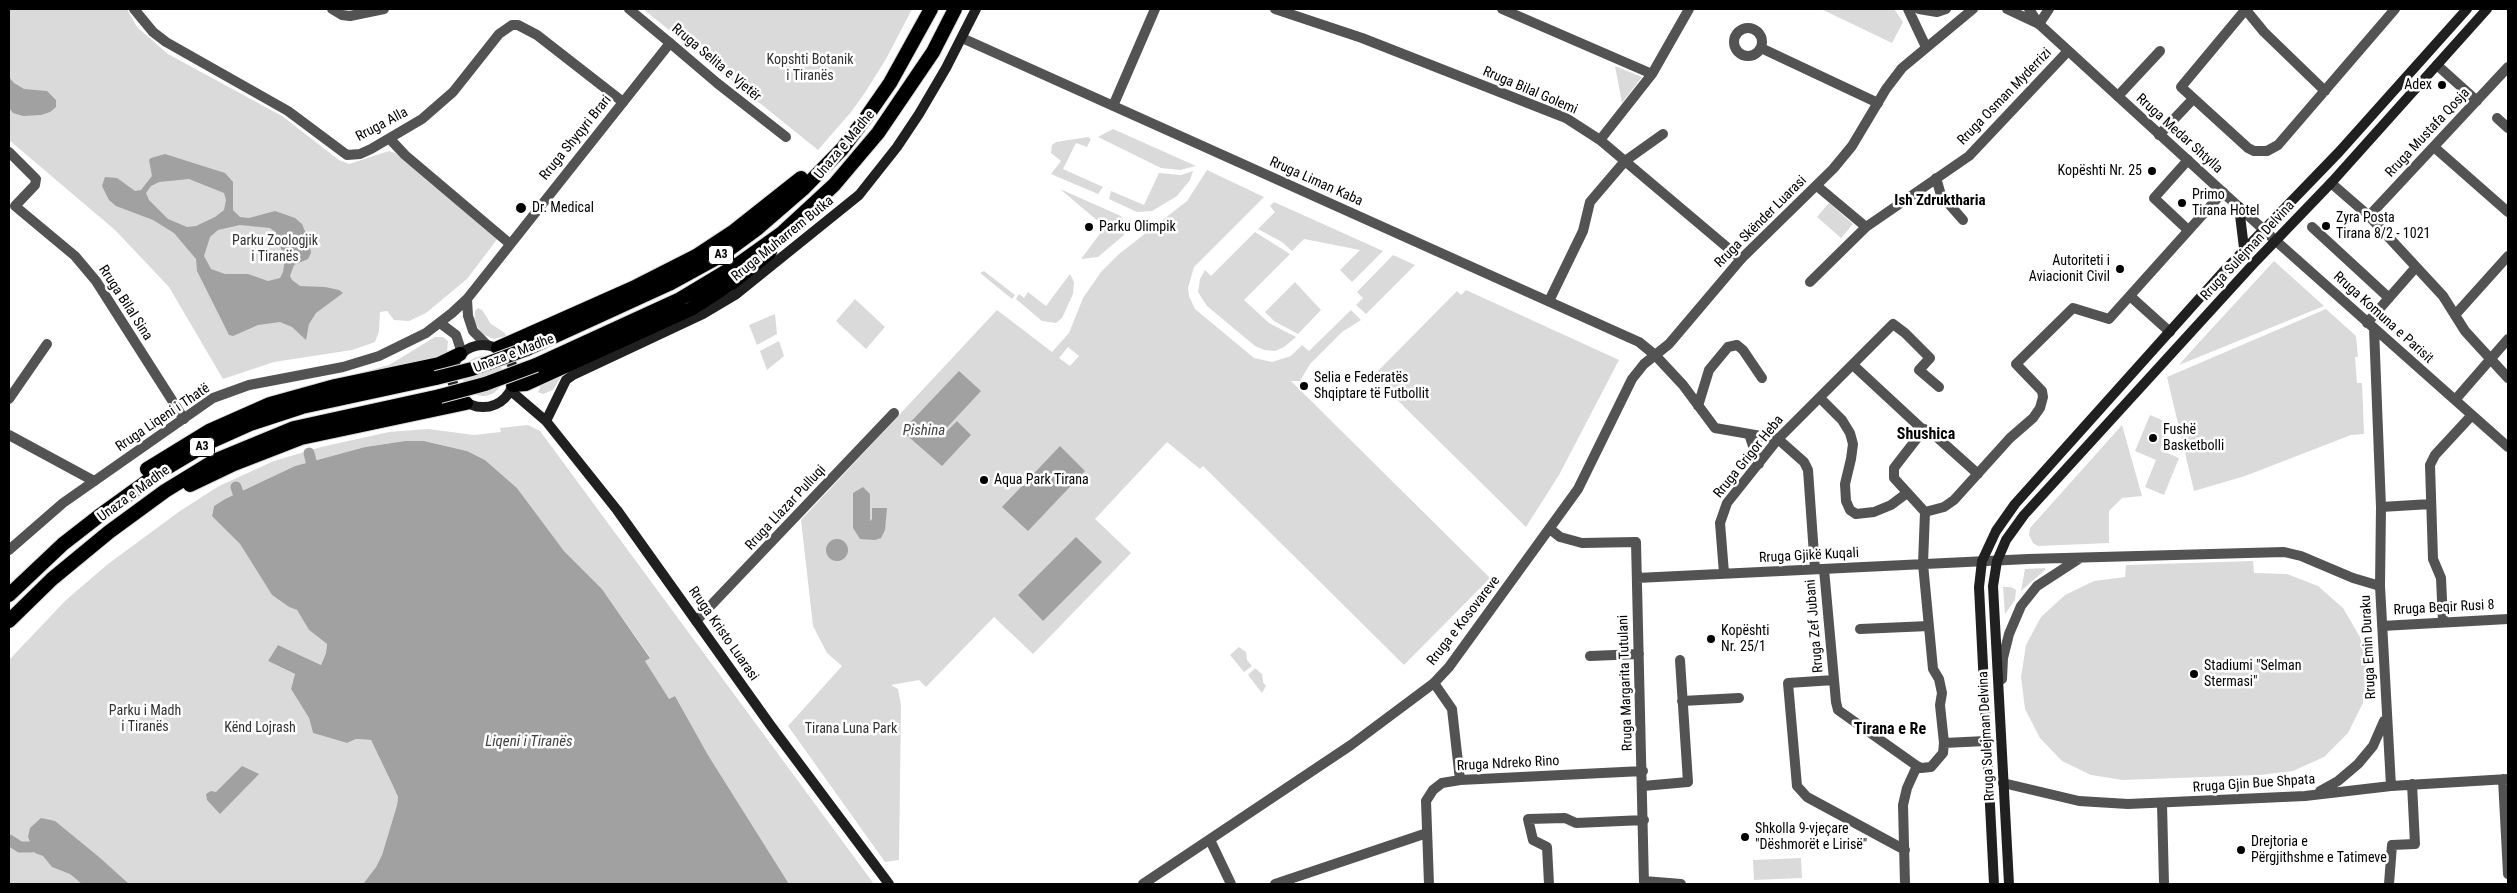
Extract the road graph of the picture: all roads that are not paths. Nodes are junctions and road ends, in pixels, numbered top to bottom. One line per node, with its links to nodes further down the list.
1 (134, 9): 47 (street, Rruga Alla)
2 (332, 9): 3 (street)
3 (384, 9)
4 (629, 9): 25 (street, Rruga Selita e Vjetër)
5 (931, 9): 41 (highway, Unaza e Madhe / A3)
6 (955, 9): 43 (highway, Unaza e Madhe / A3)
7 (976, 9): 24 (main road, Rruga Muharrem Butka)
8 (1156, 9): 39 (street)
9 (1275, 9): 48 (street, Rruga Bilal Golemi)
10 (1502, 9): 32 (street)
11 (1689, 9): 32 (street)
12 (1908, 9): 26 (street)
13 (1919, 9): 14 (street)
14 (1946, 9)
15 (1973, 9): 26 (street, Rruga Skënder Luarasi)
16 (2007, 9): 23 (street, Rruga Medar Shtylla)
17 (2029, 9): 23 (street, Rruga Medar Shtylla)
18 (2049, 9): 23 (street)
19 (2246, 9): 33 (street); 35 (street)
20 (2395, 9): 33 (street)
21 (2467, 9): 64 (main road, Rruga Sulejman Delvina)
22 (2488, 9): 30 (main road, Rruga Sulejman Delvina)
23 (2039, 24): 28 (street, Rruga Medar Shtylla)
24 (962, 38): 39 (street, Rruga Liman Kaba); 102 (main road, Rruga Muharrem Butka)
25 (670, 43): 37 (street, Rruga Shyqyri Brari); 46 (street, Rruga Selita e Vjetër)
26 (1926, 47): 38 (street, Rruga Skënder Luarasi)
27 (1761, 48): 38 (street)
28 (2068, 51): 34 (street, Rruga Medar Shtylla); 53 (street, Rruga Osman Myderrizi)
29 (2160, 51): 34 (street, Rruga Medar Shtylla)
30 (2437, 65): 36 (street); 54 (main road, Rruga Sulejman Delvina)
31 (2508, 67): 36 (street, Rruga Mustafa Qosja)
32 (1652, 74): 48 (street)
33 (2325, 91): 35 (street)
34 (2118, 96): 45 (street, Rruga Medar Shtylla)
35 (2194, 98): 45 (street)
36 (2477, 101): 49 (street, Rruga Mustafa Qosja)
37 (623, 102): 47 (street, Rruga Alla); 66 (street, Rruga Shyqyri Brari)
38 (1878, 103): 55 (street, Rruga Skënder Luarasi)
39 (1113, 106): 75 (street, Rruga Liman Kaba)
40 (2497, 118): 42 (street)
41 (865, 119): 85 (highway); 111 (highway, Unaza e Madhe / A3, bridge)
42 (2508, 128)
43 (878, 133): 93 (highway); 116 (highway, Unaza e Madhe / A3, bridge)
44 (1663, 134): 52 (street)
45 (2159, 135): 51 (street, Rruga Medar Shtylla)
46 (786, 137)
47 (390, 139): 66 (street)
48 (1600, 140): 52 (street, Rruga Bilal Golemi)
49 (2434, 147): 58 (street); 59 (street, Rruga Mustafa Qosja)
50 (9, 152): 101 (street, Rruga Bilal Sina)
51 (2188, 160): 56 (street, Rruga Medar Shtylla); 63 (street)
52 (1625, 161): 69 (street, Rruga Bilal Golemi); 75 (street)
53 (1936, 178): 60 (street); 61 (street, Rruga Osman Myderrizi)
54 (2331, 183): 59 (street); 65 (main road, Rruga Sulejman Delvina)
55 (1817, 186): 61 (street); 69 (street, Rruga Skënder Luarasi)
56 (2222, 192): 57 (street, Rruga Medar Shtylla); 63 (street, Rruga Medar Shtylla)
57 (2239, 207): 64 (street, Rruga Medar Shtylla); 67 (main road)
58 (2508, 212)
59 (2368, 216): 70 (street)
60 (1963, 220)
61 (1866, 227): 71 (street, Rruga Osman Myderrizi)
62 (2312, 227): 73 (street)
63 (2188, 230): 72 (street)
64 (2264, 230): 65 (street, Rruga Komuna e Parisit); 67 (main road, Rruga Sulejman Delvina)
65 (2276, 241): 79 (street, Rruga Komuna e Parisit); 121 (main road, Rruga Sulejman Delvina)
66 (509, 243): 74 (street, Rruga Shyqyri Brari)
67 (2244, 248): 81 (main road, Rruga Sulejman Delvina)
68 (2508, 256): 77 (street)
69 (1741, 259): 87 (street, Rruga Skënder Luarasi)
70 (2416, 267): 73 (street); 77 (street)
71 (1810, 282)
72 (2130, 296): 81 (street); 109 (street)
73 (2389, 298): 79 (street)
74 (467, 299): 76 (street, Rruga Shyqyri Brari); 80 (street)
75 (1549, 301): 87 (street, Rruga Liman Kaba)
76 (451, 315): 78 (street, Rruga Liqeni i Thatë); 80 (street); 82 (street)
77 (2455, 315): 88 (street)
78 (440, 324): 82 (street); 101 (street, Rruga Liqeni i Thatë)
79 (2370, 325): 96 (street, Rruga Komuna e Parisit); 114 (street, Rruga Emin Duraku)
80 (470, 326): 85 (street)
81 (2170, 332): 120 (main road, Rruga Sulejman Delvina)
82 (456, 336): 86 (street)
83 (2508, 339): 88 (street)
84 (47, 344): 95 (street)
85 (493, 347): 86 (main road); 93 (main road)
86 (461, 354): 97 (main road); 111 (highway)
87 (1655, 355): 98 (street, Rruga Liman Kaba); 117 (street, Rruga e Kosovareve)
88 (2492, 358): 91 (street); 96 (street)
89 (1853, 365): 92 (street, Rruga Grigor Heba); 94 (street, Rruga Grigor Heba); 103 (street)
90 (1762, 378): 98 (street)
91 (2508, 378)
92 (1939, 387)
93 (509, 392): 97 (main road); 102 (main road, Rruga Kristo Luarasi)
94 (1820, 398): 106 (street, Rruga Grigor Heba); 112 (street)
95 (9, 399)
96 (2455, 400): 100 (street, Rruga Komuna e Parisit)
97 (466, 403): 116 (highway)
98 (1698, 406): 104 (street, Rruga Liman Kaba)
99 (894, 413): 130 (street, Rruga Llazar Pulluqi)
100 (2472, 415): 107 (street, Rruga Komuna e Parisit); 113 (street)
101 (184, 419): 110 (street, Rruga Liqeni i Thatë)
102 (546, 421): 130 (main road, Rruga Kristo Luarasi)
103 (1921, 428): 109 (street); 112 (street)
104 (1749, 434): 106 (street, Rruga Liman Kaba); 108 (street)
105 (9, 435): 110 (street)
106 (1778, 439): 108 (street, Rruga Grigor Heba); 123 (street, Rruga Zef Jubani)
107 (2508, 447)
108 (1759, 464): 124 (street, Rruga Grigor Heba)
109 (1978, 474): 115 (street)
110 (94, 481): 118 (street, Rruga Liqeni i Thatë)
111 (131, 492): 127 (highway, Unaza e Madhe / A3)
112 (1907, 493): 115 (street)
113 (2431, 504): 114 (street); 131 (street)
114 (2381, 507): 126 (street, Rruga Emin Duraku)
115 (1925, 512): 122 (street)
116 (126, 519): 129 (highway, Unaza e Madhe / A3)
117 (1550, 529): 125 (street, Rruga Margarita Tutulani); 139 (street, Rruga e Kosovareve)
118 (9, 550)
119 (2080, 557): 121 (street, Rruga Gjikë Kuqali); 126 (street, Rruga Gjikë Kuqali); 143 (street)
120 (1982, 561): 121 (street, Rruga Gjikë Kuqali); 122 (street, Rruga Gjikë Kuqali); 144 (main road, Rruga Sulejman Delvina)
121 (1997, 561): 143 (main road, Rruga Sulejman Delvina)
122 (1923, 564): 123 (street, Rruga Gjikë Kuqali); 132 (street)
123 (1820, 569): 124 (street, Rruga Gjikë Kuqali); 138 (street, Rruga Zef Jubani)
124 (1724, 573): 125 (street, Rruga Gjikë Kuqali)
125 (1637, 578): 135 (street, Rruga Margarita Tutulani)
126 (2380, 586): 133 (street, Rruga Emin Duraku)
127 (9, 595)
128 (2508, 619): 131 (street, Rruga Beqir Rusi 8)
129 (9, 621)
130 (696, 621): 162 (main road, Rruga Kristo Luarasi)
131 (2443, 622): 133 (street, Rruga Beqir Rusi 8)
132 (1929, 626): 134 (street); 145 (street)
133 (2382, 626): 142 (street, Rruga Emin Duraku)
134 (1860, 629)
135 (1639, 654): 136 (street); 147 (street, Rruga Margarita Tutulani)
136 (1590, 656)
137 (1680, 660): 141 (street)
138 (1834, 680): 146 (street, Rruga Zef Jubani); 159 (street, Rruga Zef Jubani)
139 (1434, 682): 149 (street); 158 (street, Rruga e Kosovareve)
140 (1739, 698): 141 (street)
141 (1682, 701): 152 (street)
142 (2386, 717): 153 (street, Rruga Emin Duraku); 154 (street)
143 (2000, 720): 150 (main road, Rruga Sulejman Delvina)
144 (1986, 741): 145 (street); 170 (main road, Rruga Sulejman Delvina)
145 (1944, 742): 146 (street)
146 (1917, 766): 159 (street)
147 (1642, 771): 149 (street, Rruga Ndreko Rino); 152 (street, Rruga Margarita Tutulani)
148 (2506, 779): 151 (street, Rruga Gjin Bue Shpata); 160 (street)
149 (1460, 780): 157 (street, Rruga Ndreko Rino)
150 (2003, 783): 155 (street, Rruga Gjin Bue Shpata); 171 (main road, Rruga Sulejman Delvina)
151 (2412, 784): 153 (street, Rruga Gjin Bue Shpata); 173 (street)
152 (1643, 786): 156 (street, Rruga Margarita Tutulani)
153 (2391, 786): 154 (street, Rruga Gjin Bue Shpata)
154 (2305, 796): 155 (street, Rruga Gjin Bue Shpata)
155 (2162, 804): 172 (street)
156 (1644, 820): 161 (street, Rruga Margarita Tutulani); 167 (street)
157 (1428, 833): 165 (street); 166 (street, Rruga Ndreko Rino)
158 (1210, 840): 163 (street, Rruga e Kosovareve); 164 (street)
159 (1905, 850): 169 (street)
160 (2508, 874)
161 (1644, 883): 168 (street)
162 (889, 884)
163 (1143, 884)
164 (1231, 884)
165 (1276, 884)
166 (1429, 884)
167 (1549, 884)
168 (1681, 884)
169 (1905, 884)
170 (1994, 884)
171 (2009, 884)
172 (2164, 884)
173 (2389, 884)

